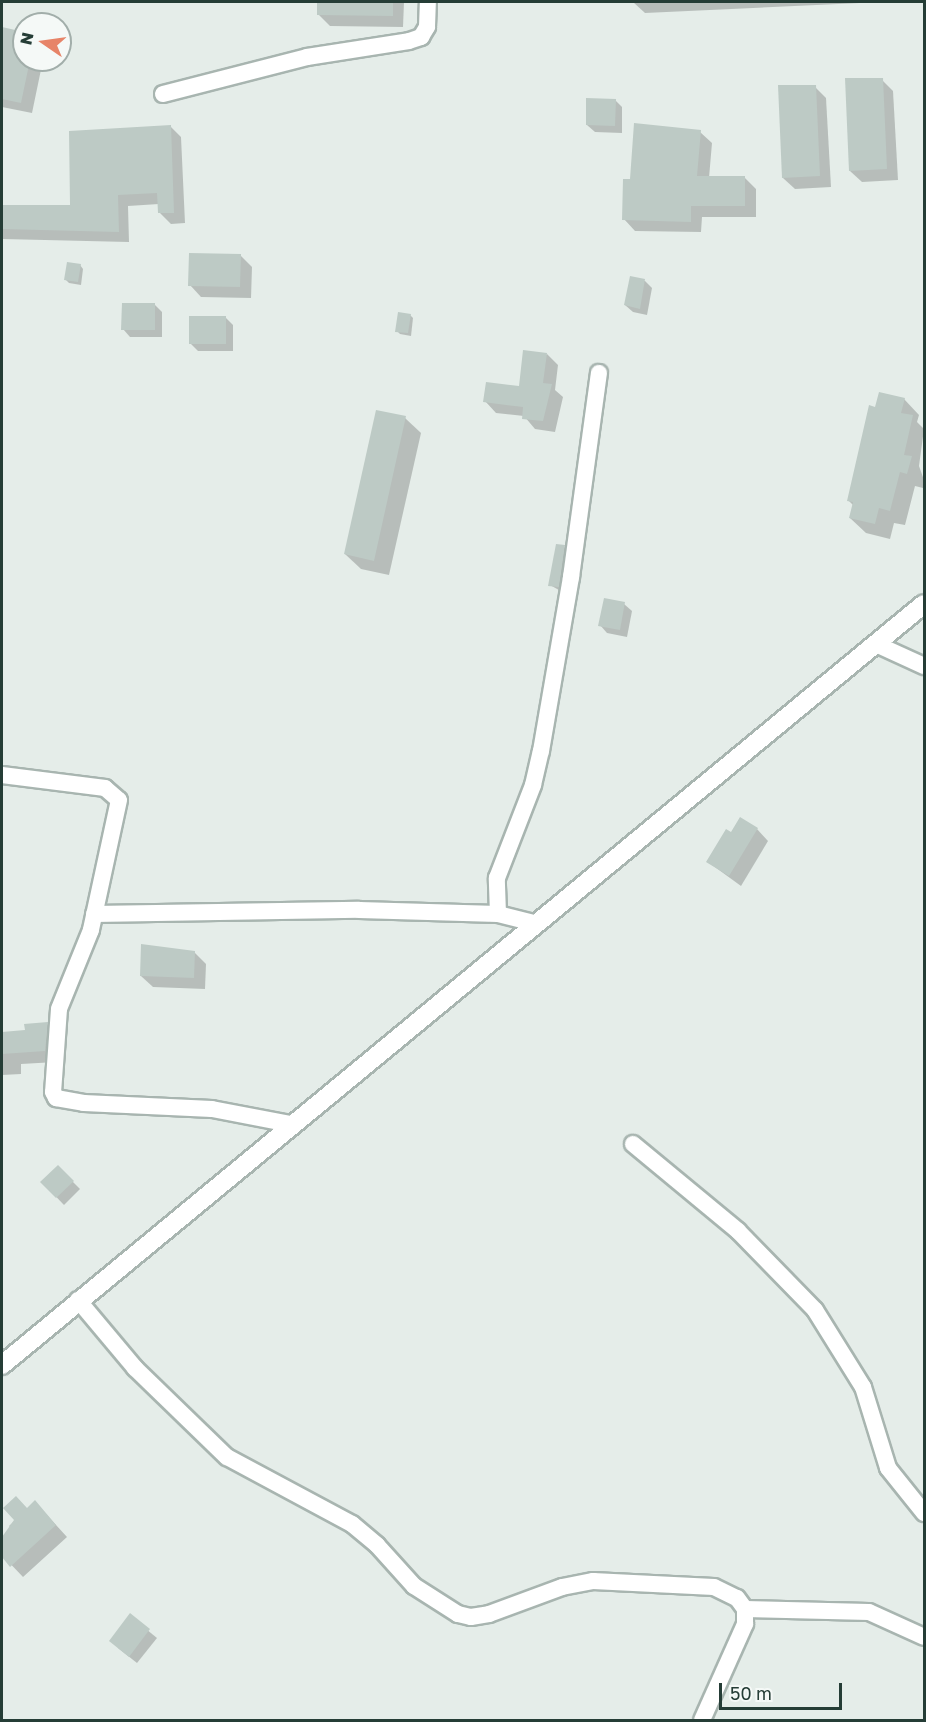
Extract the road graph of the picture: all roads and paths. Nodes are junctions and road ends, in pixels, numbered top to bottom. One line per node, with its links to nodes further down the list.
1 (428, 2): 2 (street)
2 (163, 94)
3 (599, 373): 9 (street)
4 (924, 604): 5 (street)
5 (876, 644): 6 (street); 10 (street)
6 (924, 666)
7 (2, 775): 8 (street)
8 (94, 914): 9 (street); 11 (street)
9 (498, 914): 10 (street)
10 (534, 923): 11 (street)
11 (290, 1124): 13 (street)
12 (633, 1144): 15 (street)
13 (78, 1300): 14 (street); 16 (street)
14 (2, 1365)
15 (924, 1513)
16 (745, 1609): 17 (street); 18 (street)
17 (924, 1637)
18 (702, 1720)

